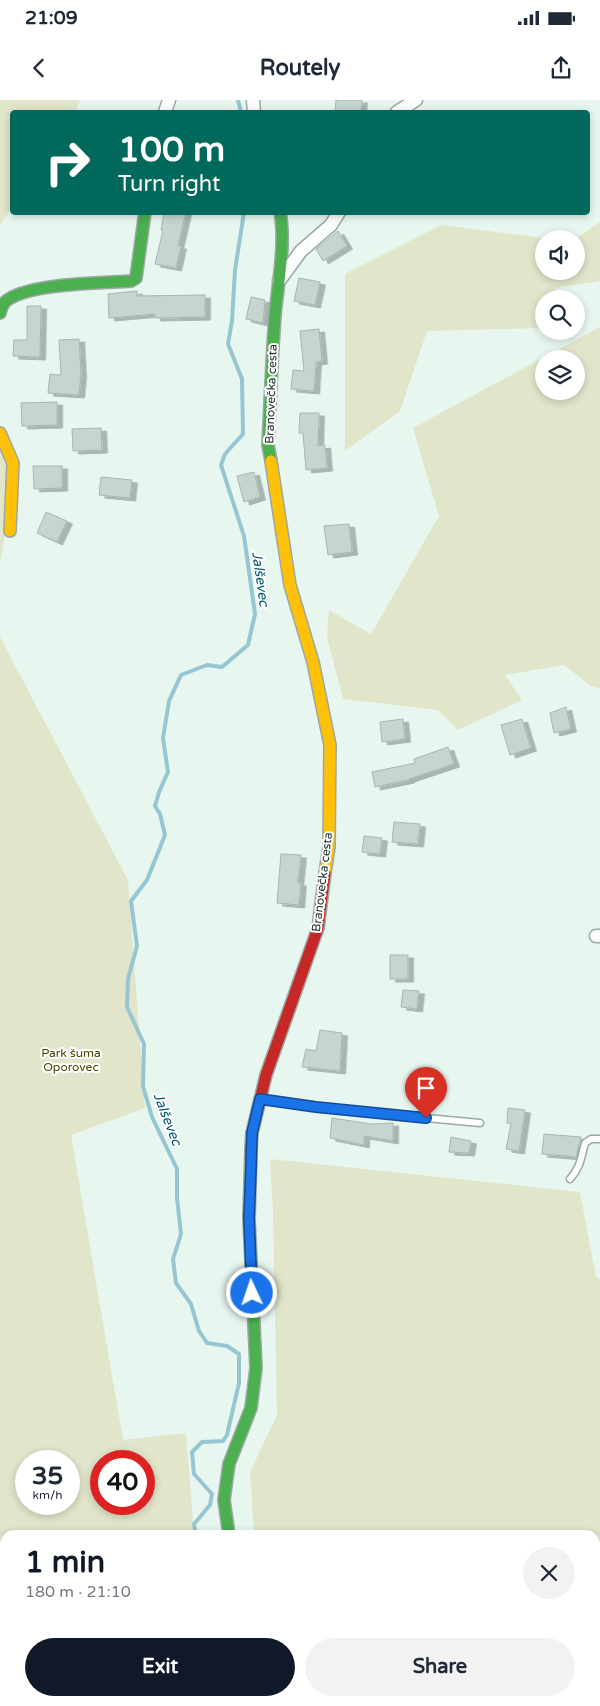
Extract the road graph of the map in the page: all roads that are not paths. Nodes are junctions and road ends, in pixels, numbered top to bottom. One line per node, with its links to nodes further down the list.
1 (416, 100): 2 (street)
2 (400, 110)
3 (145, 215): 7 (street)
4 (281, 215): 6 (street, Branovečka cesta)
5 (337, 215): 6 (street)
6 (279, 280): 10 (street, Branovečka cesta)
7 (0, 313)
8 (0, 433): 9 (street)
9 (10, 531)
10 (260, 1099): 11 (lane); 14 (street, Branovečka cesta)
11 (480, 1123)
12 (600, 1139): 13 (lane)
13 (570, 1179)
14 (228, 1530)

